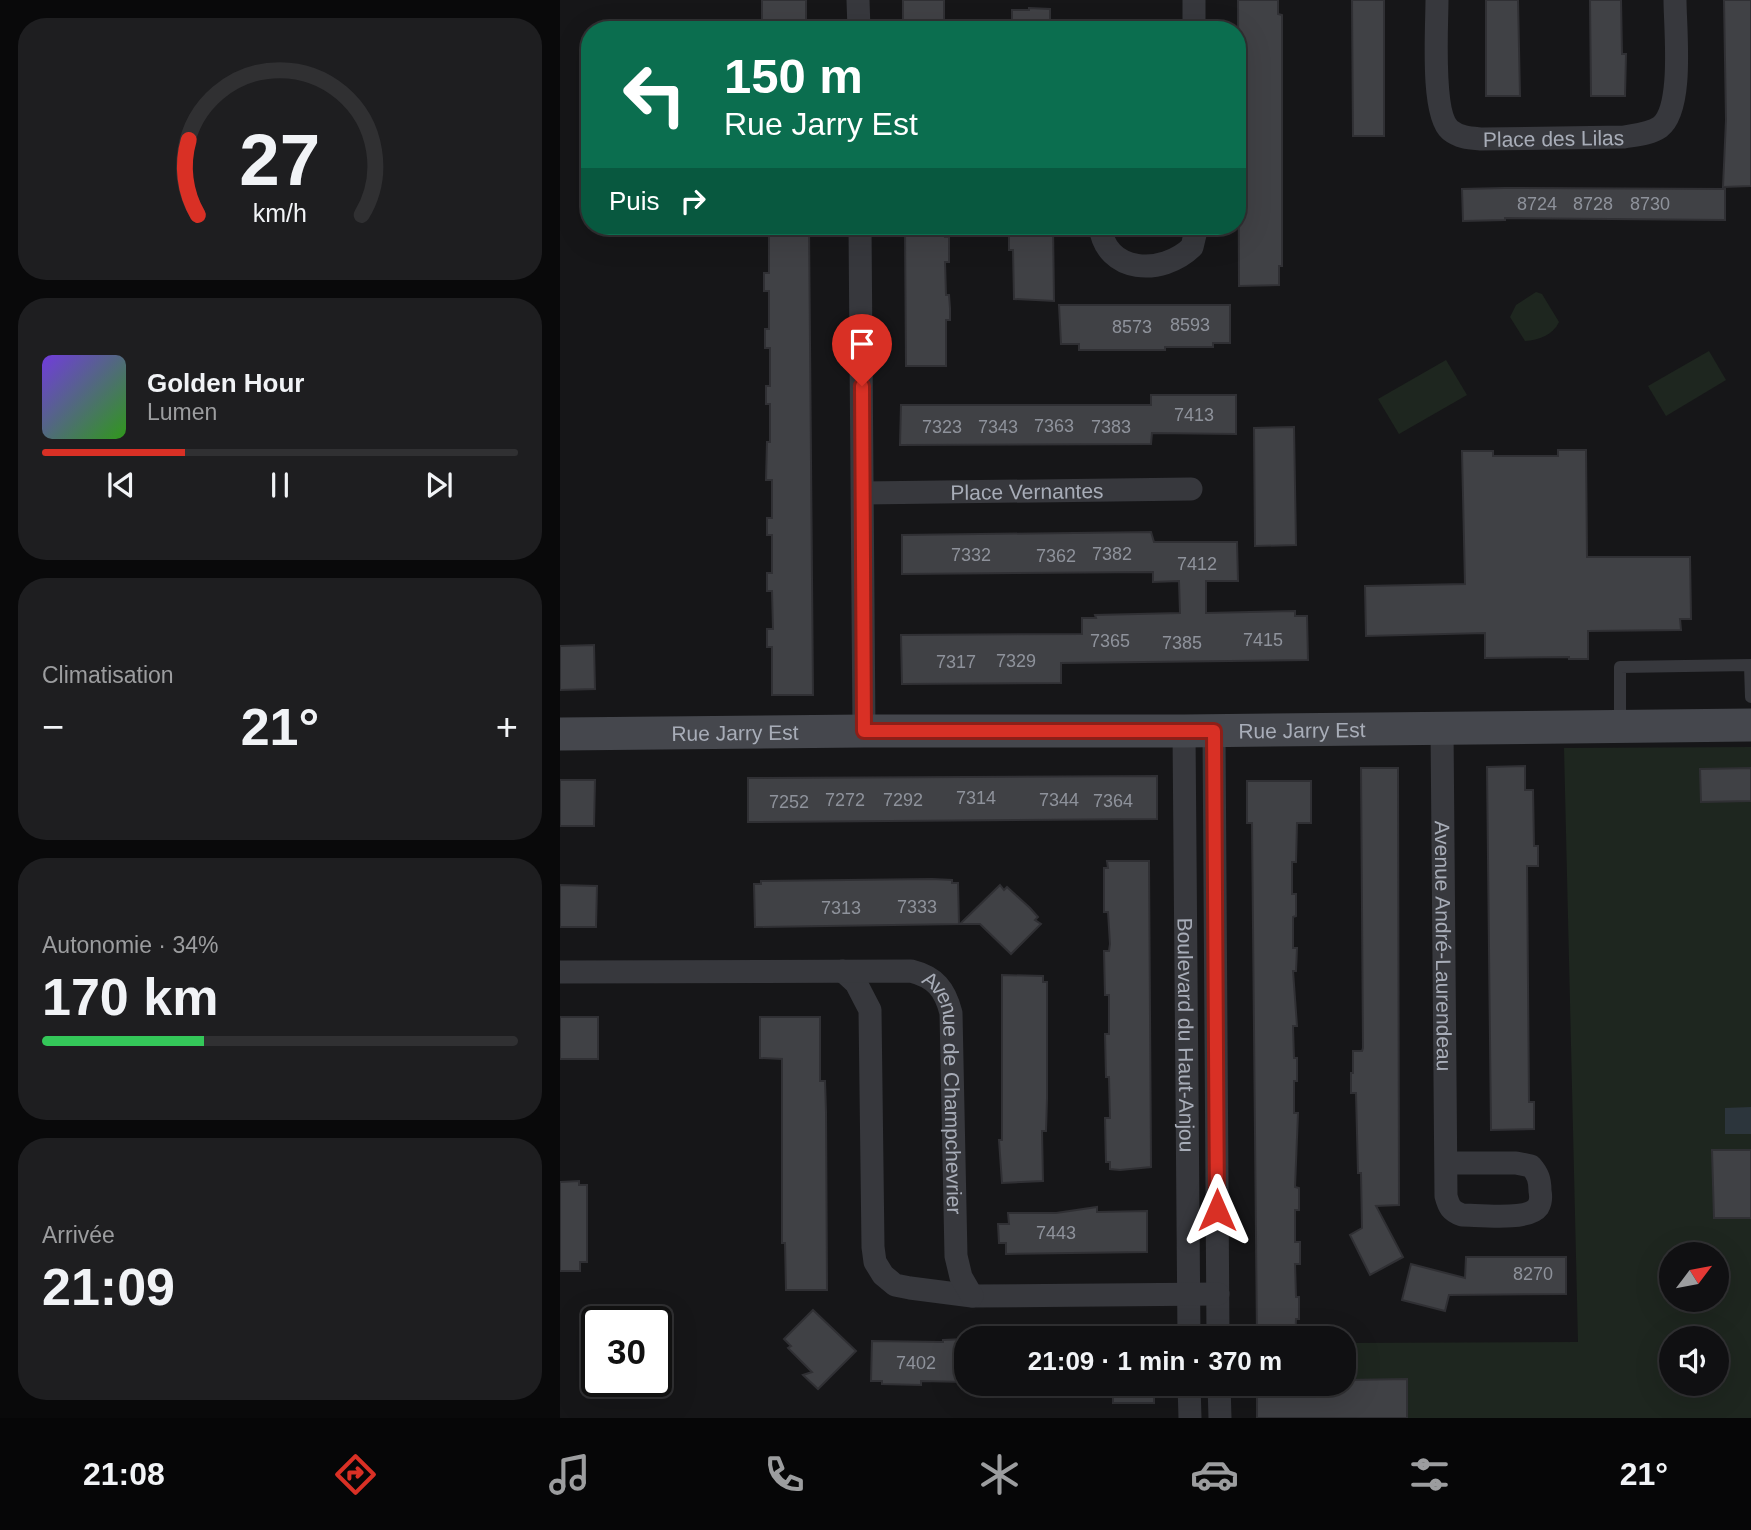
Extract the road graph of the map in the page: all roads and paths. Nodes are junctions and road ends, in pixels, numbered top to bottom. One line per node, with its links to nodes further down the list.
1 (858, 0): 5 (street)
2 (1194, 0): 6 (street)
3 (1437, 0): 4 (street, Place des Lilas)
4 (1675, 0)
5 (859, 21)
6 (1194, 21)
7 (860, 235): 11 (street)
8 (1101, 235): 9 (street)
9 (1196, 235)
10 (1191, 489): 11 (street, Place Vernantes)
11 (863, 493): 16 (street)
12 (1751, 697): 14 (lane)
13 (1751, 724): 14 (street, Rue Jarry Est)
14 (1620, 725): 15 (street, Rue Jarry Est)
15 (1442, 727): 17 (street, Rue Jarry Est); 21 (street, Avenue André-Laurendeau)
16 (864, 731): 17 (street, Rue Jarry Est); 18 (street, Rue Jarry Est)
17 (1199, 731): 22 (street, Boulevard du Haut-Anjou); 23 (street, Boulevard du Haut-Anjou)
18 (560, 734)
19 (843, 971): 20 (street, Avenue de Champchevrier); 24 (street); 24 (street, Avenue de Champchevrier)
20 (560, 972)
21 (1447, 1163)
22 (1188, 1294): 23 (street); 24 (street); 25 (street, Boulevard du Haut-Anjou)
23 (1218, 1294): 26 (street, Boulevard du Haut-Anjou)
24 (972, 1296)
25 (1189, 1326)
26 (1218, 1326)
27 (1189, 1396): 29 (street)
28 (1219, 1396): 30 (street)
29 (1190, 1418)
30 (1220, 1418)

